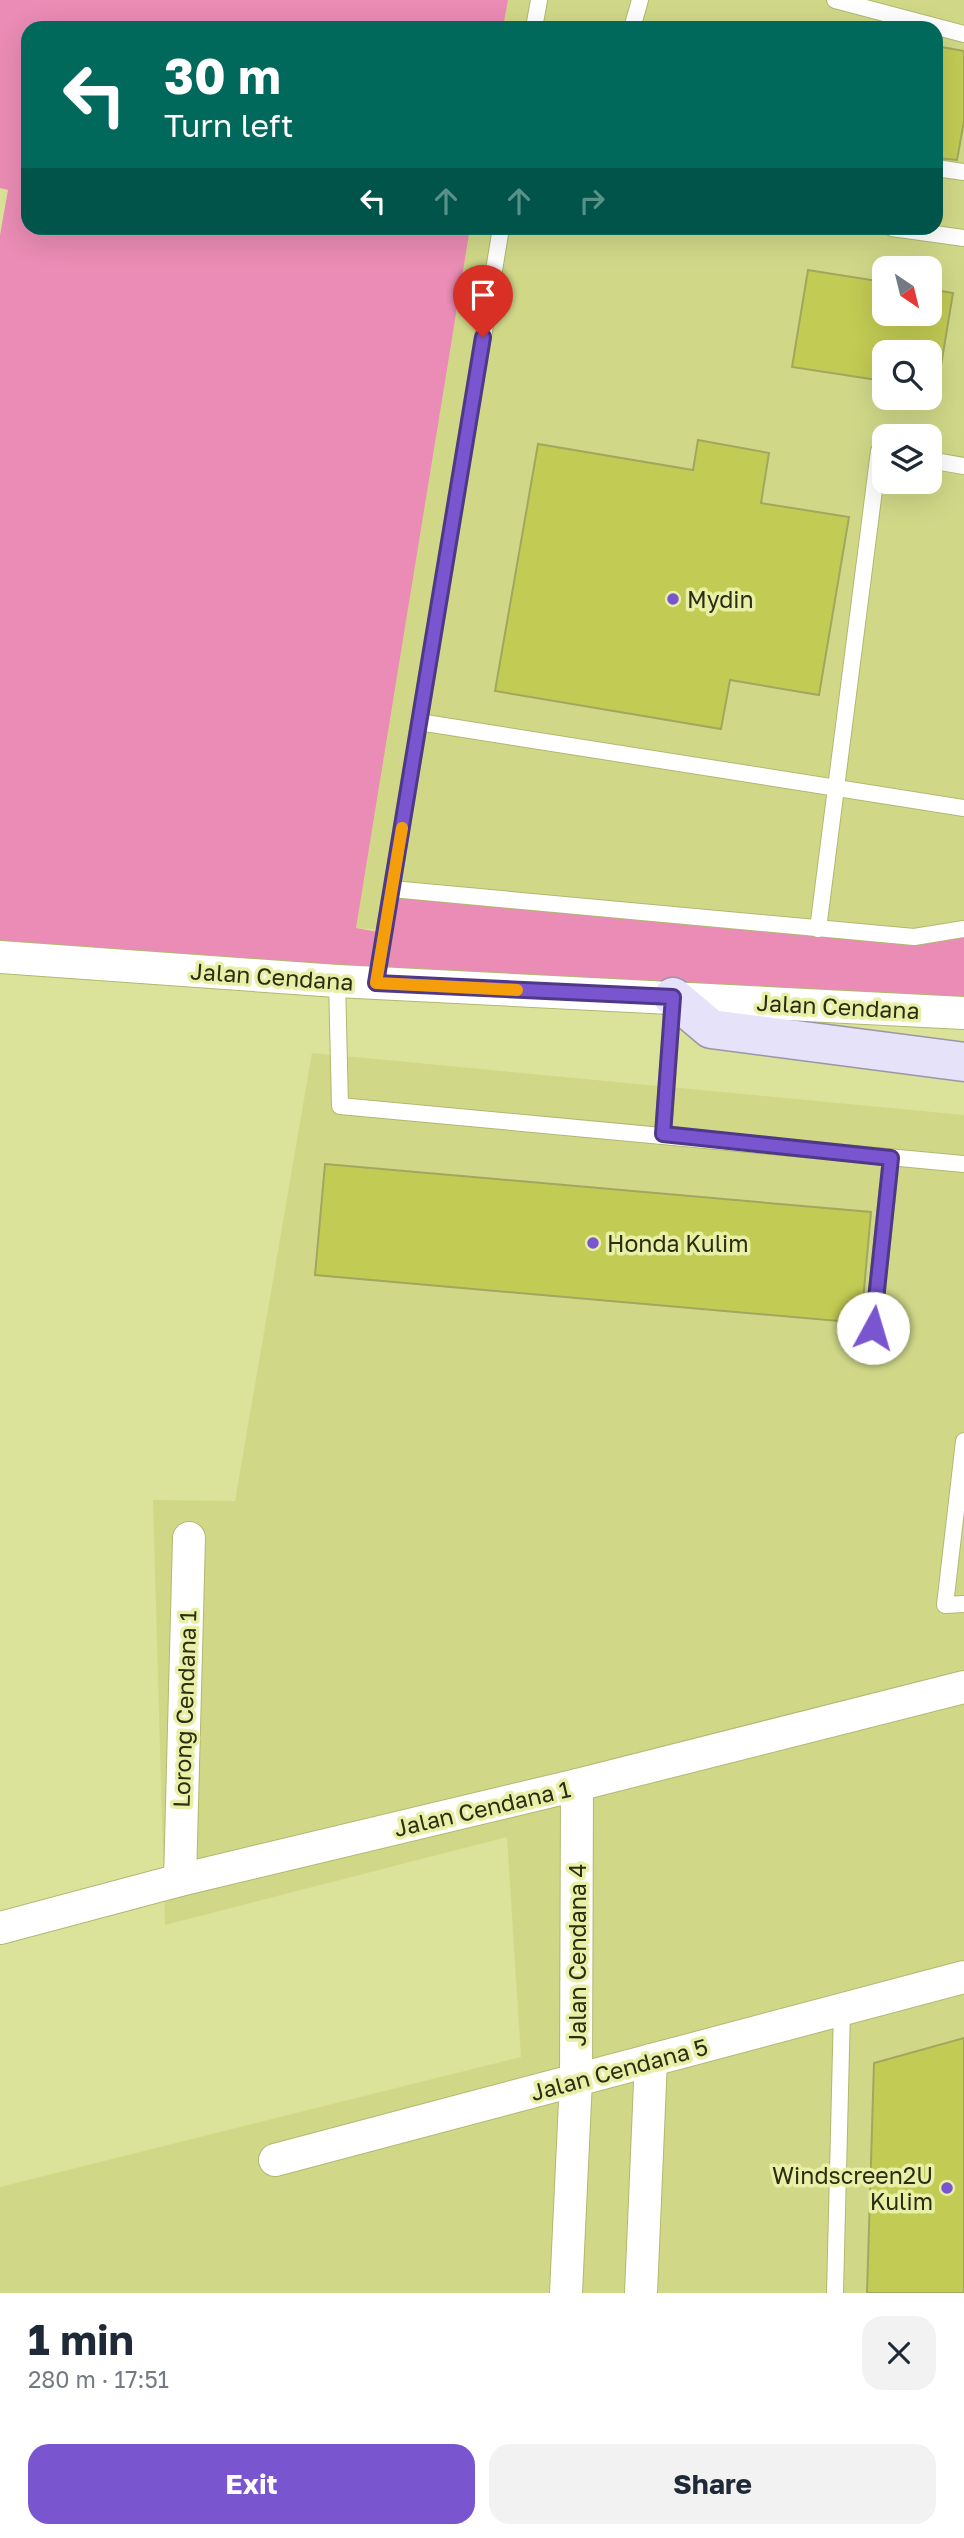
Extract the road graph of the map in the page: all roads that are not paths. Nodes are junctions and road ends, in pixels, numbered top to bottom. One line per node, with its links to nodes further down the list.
1 (539, 0): 4 (lane)
2 (640, 0): 5 (lane)
3 (835, 0): 6 (lane)
4 (535, 21)
5 (634, 21)
6 (915, 21)
7 (943, 28): 8 (lane)
8 (964, 34)
9 (943, 169): 10 (lane)
10 (964, 172)
11 (500, 235): 17 (lane)
12 (942, 235): 13 (lane)
13 (964, 238)
14 (942, 462): 15 (lane)
15 (964, 466)
16 (873, 494): 18 (lane)
17 (419, 722): 18 (lane); 20 (lane)
18 (835, 787): 19 (lane); 21 (lane)
19 (964, 808)
20 (392, 889): 21 (lane); 25 (lane)
21 (818, 929): 22 (lane)
22 (964, 929)
23 (0, 957): 24 (street, Jalan Cendana)
24 (337, 981): 25 (street, Jalan Cendana); 29 (lane)
25 (376, 983): 26 (street, Jalan Cendana)
26 (673, 997): 27 (street, Jalan Cendana); 28 (main road); 29 (lane)
27 (964, 1013)
28 (964, 1062)
29 (663, 1134): 30 (lane)
30 (891, 1158): 31 (lane); 32 (lane)
31 (964, 1164)
32 (873, 1328)
33 (964, 1441): 35 (lane)
34 (189, 1538): 38 (street, Lorong Cendana 1)
35 (964, 1604)
36 (964, 1687): 37 (street, Jalan Cendana 1)
37 (577, 1785): 38 (street, Jalan Cendana 1); 43 (street, Jalan Cendana 4)
38 (180, 1880): 39 (street, Jalan Cendana 1)
39 (0, 1928)
40 (964, 1977): 41 (street, Jalan Cendana 5)
41 (842, 2010): 42 (street, Jalan Cendana 5); 47 (lane)
42 (650, 2060): 43 (street, Jalan Cendana 5); 46 (street)
43 (576, 2080): 44 (street, Jalan Cendana 5); 45 (street, Jalan Cendana 4)
44 (275, 2160)
45 (566, 2293)
46 (641, 2293)
47 (835, 2293)

